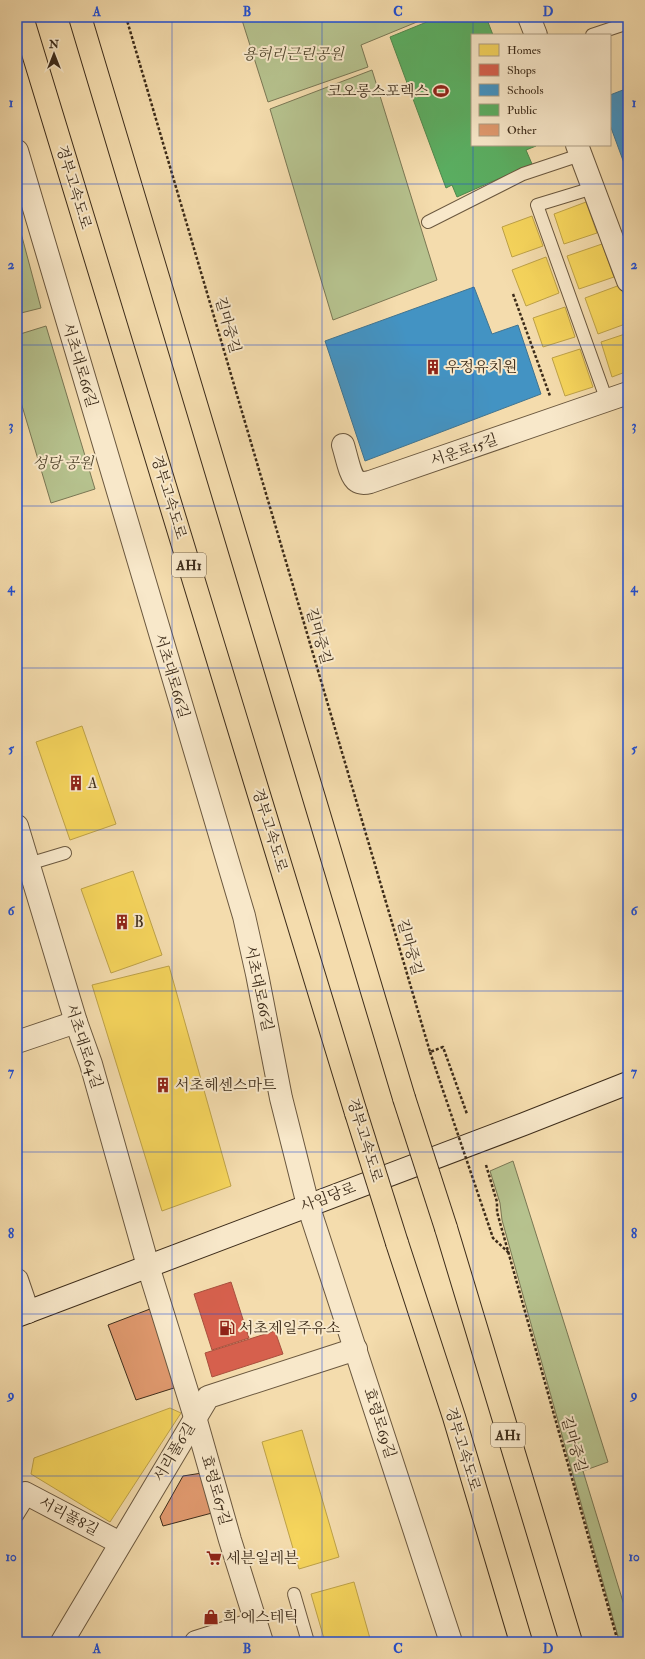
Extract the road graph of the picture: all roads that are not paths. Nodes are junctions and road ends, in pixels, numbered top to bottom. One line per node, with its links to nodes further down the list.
1 (22, 17): 37 (highway, 경부고속도로 / AH1, bridge)
2 (80, 17): 38 (highway, AH1, bridge)
3 (529, 17): 6 (street)
4 (615, 22): 5 (lane); 7 (lane)
5 (628, 23)
6 (536, 34)
7 (594, 34)
8 (578, 150): 10 (street); 11 (lane)
9 (17, 151): 22 (street, 서초대로66길)
10 (592, 188): 12 (street); 14 (lane)
11 (428, 222)
12 (628, 281)
13 (628, 393): 14 (street, 서운로15길)
14 (607, 401): 15 (street, 서운로15길)
15 (343, 446)
16 (17, 826): 18 (street, 서초대로64길)
17 (65, 853): 18 (lane)
18 (29, 866): 19 (street, 서초대로64길)
19 (76, 1022): 20 (street); 23 (street, 서초대로64길)
20 (17, 1042)
21 (628, 1083): 22 (street, 사임당로)
22 (308, 1205): 23 (street, 사임당로); 26 (street, 효령로69길)
23 (148, 1266): 25 (street, 사임당로); 27 (street, 효령로67길)
24 (17, 1280): 25 (street, 사임당로)
25 (23, 1314)
26 (356, 1349): 27 (street, 서리풀6길); 36 (street, 효령로69길)
27 (196, 1416): 30 (street, 서리풀6길); 32 (street, 효령로67길)
28 (23, 1495): 29 (lane); 30 (street, 서리풀8길)
29 (17, 1516)
30 (120, 1543): 33 (street, 서리풀6길)
31 (294, 1594): 35 (lane)
32 (259, 1632): 34 (street, 효령로67길)
33 (62, 1642)
34 (196, 1642)
35 (308, 1642)
36 (451, 1642)
37 (521, 1642)
38 (571, 1642)

